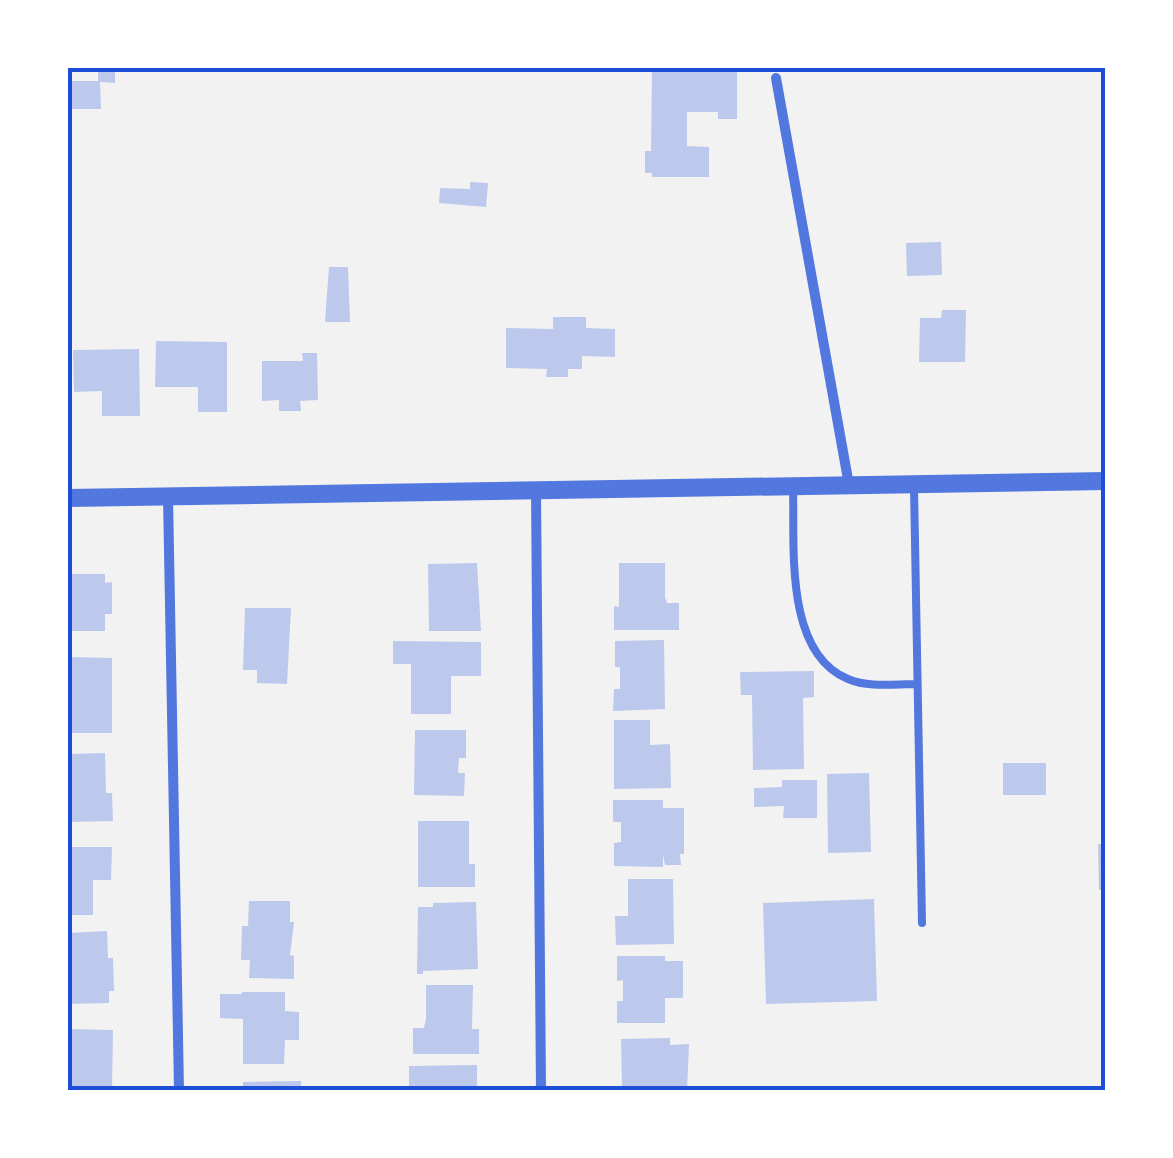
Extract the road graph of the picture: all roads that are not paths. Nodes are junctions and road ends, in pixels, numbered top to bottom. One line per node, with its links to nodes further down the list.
1 (776, 78): 4 (street)
2 (1106, 481): 3 (street)
3 (914, 484): 4 (street); 9 (lane)
4 (849, 485): 5 (street)
5 (794, 486): 6 (street); 9 (lane)
6 (536, 491): 7 (street); 12 (street)
7 (168, 497): 8 (street); 11 (street)
8 (68, 498)
9 (917, 684): 10 (lane)
10 (922, 923)
11 (179, 1090)
12 (541, 1090)

